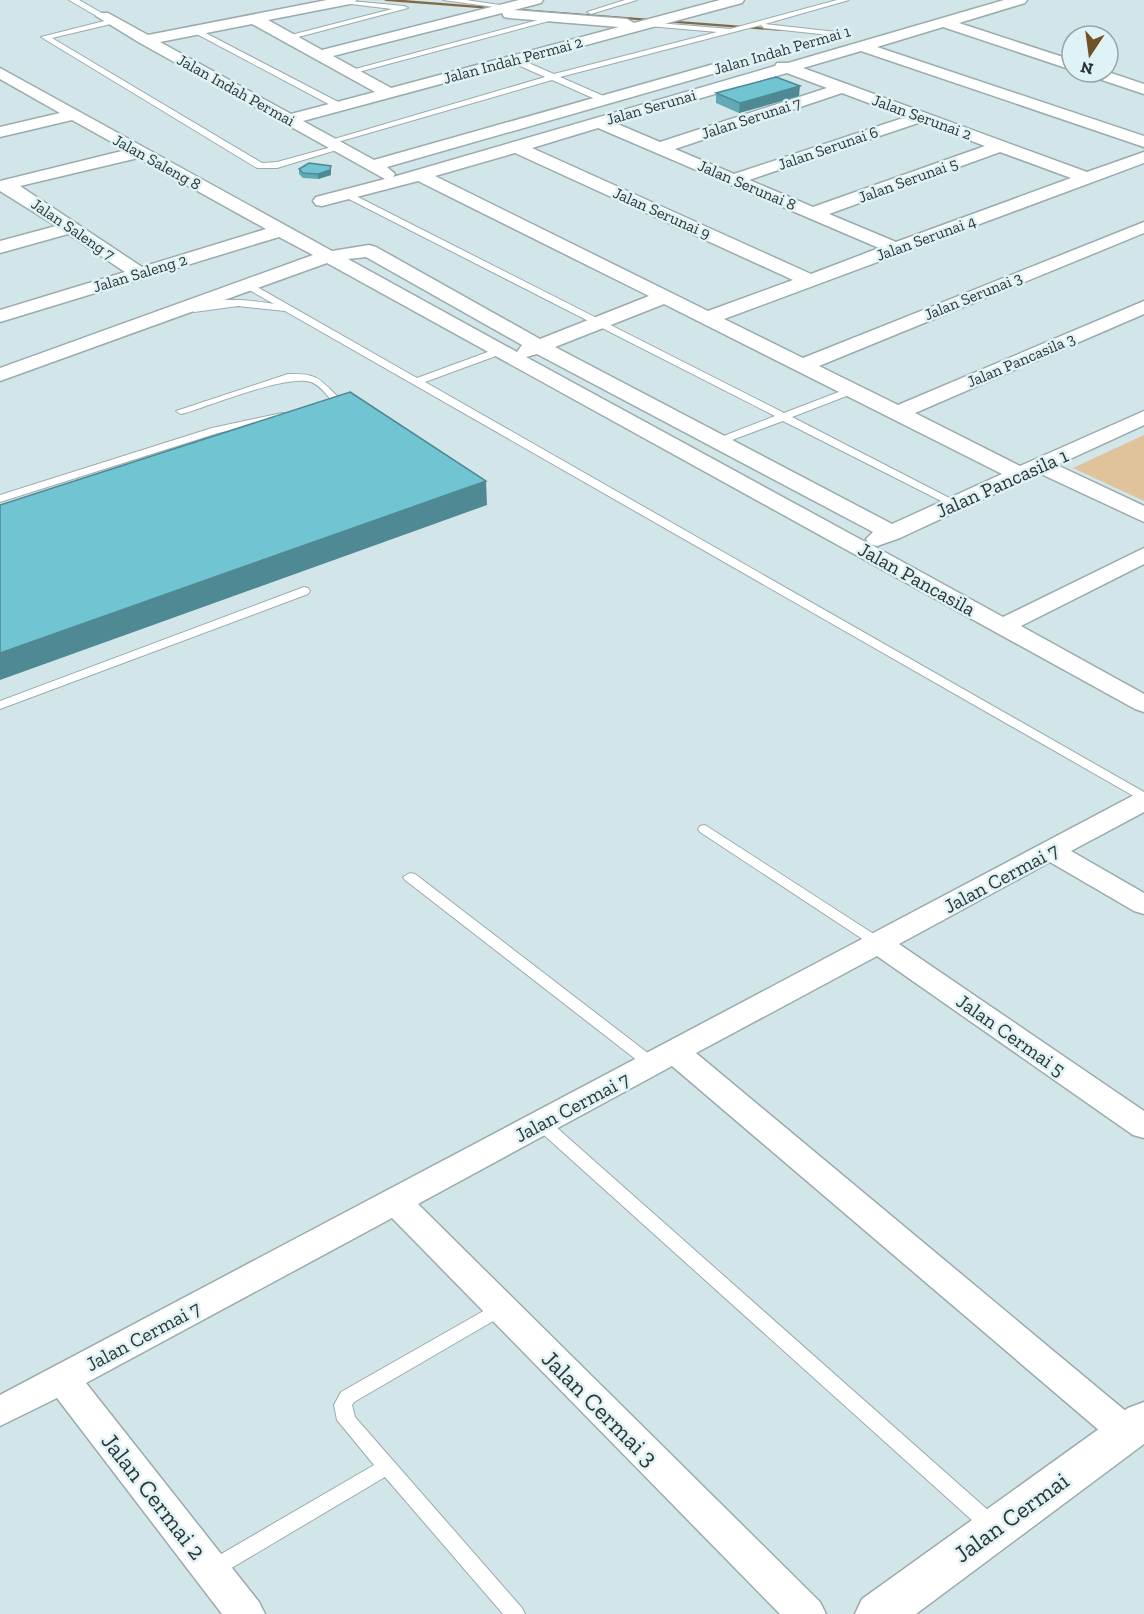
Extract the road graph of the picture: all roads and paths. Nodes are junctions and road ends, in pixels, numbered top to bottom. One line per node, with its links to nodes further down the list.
1 (73, 0): 14 (lane, Jalan Indah Permai)
2 (447, 0): 11 (lane)
3 (536, 0): 11 (street)
4 (633, 0): 12 (lane)
5 (737, 0): 15 (street, Jalan Indah Permai 2)
6 (845, 0): 19 (lane)
7 (1020, 0): 10 (street, Jalan Serunai)
8 (346, 1): 16 (street); 24 (lane)
9 (949, 2): 10 (street)
10 (978, 6): 17 (street, Jalan Serunai)
11 (499, 9): 13 (street); 28 (street)
12 (591, 12): 15 (street)
13 (556, 18): 18 (street); 34 (lane)
14 (108, 19): 25 (street, Jalan Indah Permai); 49 (lane)
15 (668, 19): 18 (street, Jalan Indah Permai 2)
16 (256, 20): 21 (street); 24 (street)
17 (942, 22): 26 (street, Jalan Serunai); 31 (street)
18 (649, 24): 22 (lane); 30 (street, Jalan Indah Permai 2)
19 (754, 25): 22 (lane); 23 (lane)
20 (856, 28): 23 (street, Jalan Indah Permai 1)
21 (196, 30): 25 (street); 42 (lane)
22 (730, 31): 35 (lane)
23 (836, 34): 27 (street, Jalan Indah Permai 1)
24 (290, 38): 28 (street)
25 (145, 40): 45 (street, Jalan Indah Permai)
26 (860, 46): 33 (street, Jalan Serunai); 48 (street)
27 (790, 47)
28 (319, 55): 34 (street)
29 (756, 57): 33 (street, Jalan Serunai 2)
30 (514, 60): 35 (lane); 40 (street, Jalan Indah Permai 2)
31 (1060, 61)
32 (735, 63): 41 (street, Jalan Indah Permai 1)
33 (786, 67): 38 (street, Jalan Serunai 2); 46 (street, Jalan Serunai)
34 (348, 72): 40 (street)
35 (553, 77): 41 (lane); 49 (lane)
36 (5, 80): 43 (street, Jalan Saleng 8)
37 (1120, 81): 39 (street)
38 (842, 88): 44 (street, Jalan Serunai 2); 52 (street, Jalan Serunai 7)
39 (1144, 89)
40 (389, 93): 42 (street, Jalan Indah Permai 2)
41 (605, 100): 55 (street, Jalan Indah Permai 1)
42 (341, 107): 45 (street, Jalan Indah Permai 2)
43 (74, 115): 47 (street); 53 (street, Jalan Saleng 8)
44 (921, 117): 51 (street, Jalan Serunai 2); 58 (street, Jalan Serunai 6)
45 (289, 120): 49 (street, Jalan Indah Permai)
46 (598, 122): 50 (street, Jalan Serunai); 52 (street, Jalan Serunai 8)
47 (0, 132)
48 (1144, 142)
49 (333, 145): 55 (street, Jalan Indah Permai)
50 (514, 146): 56 (street, Jalan Serunai); 71 (street, Jalan Serunai 9)
51 (1001, 146): 57 (street, Jalan Serunai 2); 63 (street, Jalan Serunai 5)
52 (660, 148): 58 (street, Jalan Serunai 8)
53 (140, 152): 60 (street); 66 (street, Jalan Saleng 8)
54 (1144, 157): 57 (street, Jalan Serunai 4)
55 (372, 166): 59 (street, Jalan Indah Permai)
56 (420, 175): 59 (street, Jalan Serunai); 73 (street)
57 (1087, 178): 68 (street, Jalan Serunai 4)
58 (736, 179): 63 (street, Jalan Serunai 8)
59 (398, 181): 61 (street, Jalan Serunai)
60 (3, 185): 65 (street, Jalan Saleng 7)
61 (346, 194): 62 (street, Jalan Serunai); 79 (lane)
62 (322, 201)
63 (814, 213): 68 (street, Jalan Serunai 8)
64 (1144, 226): 82 (street, Jalan Serunai 3)
65 (71, 228): 67 (street); 70 (street, Jalan Saleng 7)
66 (279, 231): 69 (street, Jalan Saleng 8); 70 (street, Jalan Saleng 2)
67 (0, 247)
68 (896, 249): 71 (street, Jalan Serunai 4)
69 (320, 254): 72 (street); 80 (street); 81 (street, Jalan Saleng 8)
70 (139, 273): 76 (street, Jalan Saleng 2)
71 (809, 280): 78 (street, Jalan Serunai 4)
72 (247, 285): 75 (lane); 77 (street)
73 (664, 297): 78 (street); 79 (street)
74 (1144, 307): 88 (street, Jalan Pancasila 3)
75 (298, 313): 77 (lane); 84 (lane)
76 (0, 316)
77 (159, 316): 83 (street)
78 (708, 318): 82 (street)
79 (599, 321): 80 (street); 89 (lane)
80 (538, 346): 81 (street); 92 (street)
81 (506, 354): 84 (lane); 93 (street, Jalan Pancasila)
82 (802, 365): 85 (street)
83 (0, 375)
84 (416, 382): 105 (lane)
85 (852, 390): 88 (street); 89 (lane)
86 (181, 411): 91 (lane)
87 (294, 413): 95 (lane)
88 (898, 413): 94 (street)
89 (786, 416): 92 (lane); 96 (lane)
90 (1144, 417): 94 (street, Jalan Pancasila 1)
91 (342, 419)
92 (720, 441): 93 (street); 98 (street)
93 (689, 453): 99 (street, Jalan Pancasila)
94 (1032, 470): 96 (street, Jalan Pancasila 1); 97 (street)
95 (0, 499)
96 (955, 504): 98 (street, Jalan Pancasila 1)
97 (1144, 515)
98 (892, 532): 99 (street, Jalan Pancasila 1)
99 (859, 547): 102 (street, Jalan Pancasila)
100 (1144, 555): 102 (street)
101 (304, 591): 104 (lane)
102 (1003, 626): 103 (street, Jalan Pancasila)
103 (1144, 704)
104 (0, 705)
105 (1144, 800): 107 (street, Jalan Cermai 7)
106 (705, 829): 110 (lane)
107 (1051, 850): 109 (street); 110 (street, Jalan Cermai 7)
108 (410, 877): 111 (lane)
109 (1144, 905)
110 (878, 943): 111 (street, Jalan Cermai 7); 113 (street, Jalan Cermai 5)
111 (663, 1058): 112 (street, Jalan Cermai 7); 118 (street)
112 (541, 1123): 114 (street, Jalan Cermai 7); 120 (lane)
113 (1144, 1127)
114 (395, 1201): 115 (street, Jalan Cermai 3); 116 (street, Jalan Cermai 7)
115 (501, 1308): 119 (lane); 124 (street, Jalan Cermai 3)
116 (63, 1379): 117 (street, Jalan Cermai 7); 121 (street, Jalan Cermai 2)
117 (0, 1412)
118 (1136, 1427): 120 (street, Jalan Cermai)
119 (387, 1467): 121 (lane); 123 (lane)
120 (995, 1529): 125 (street, Jalan Cermai)
121 (211, 1570): 122 (street, Jalan Cermai 2)
122 (245, 1614)
123 (515, 1614)
124 (806, 1614)
125 (879, 1614)

